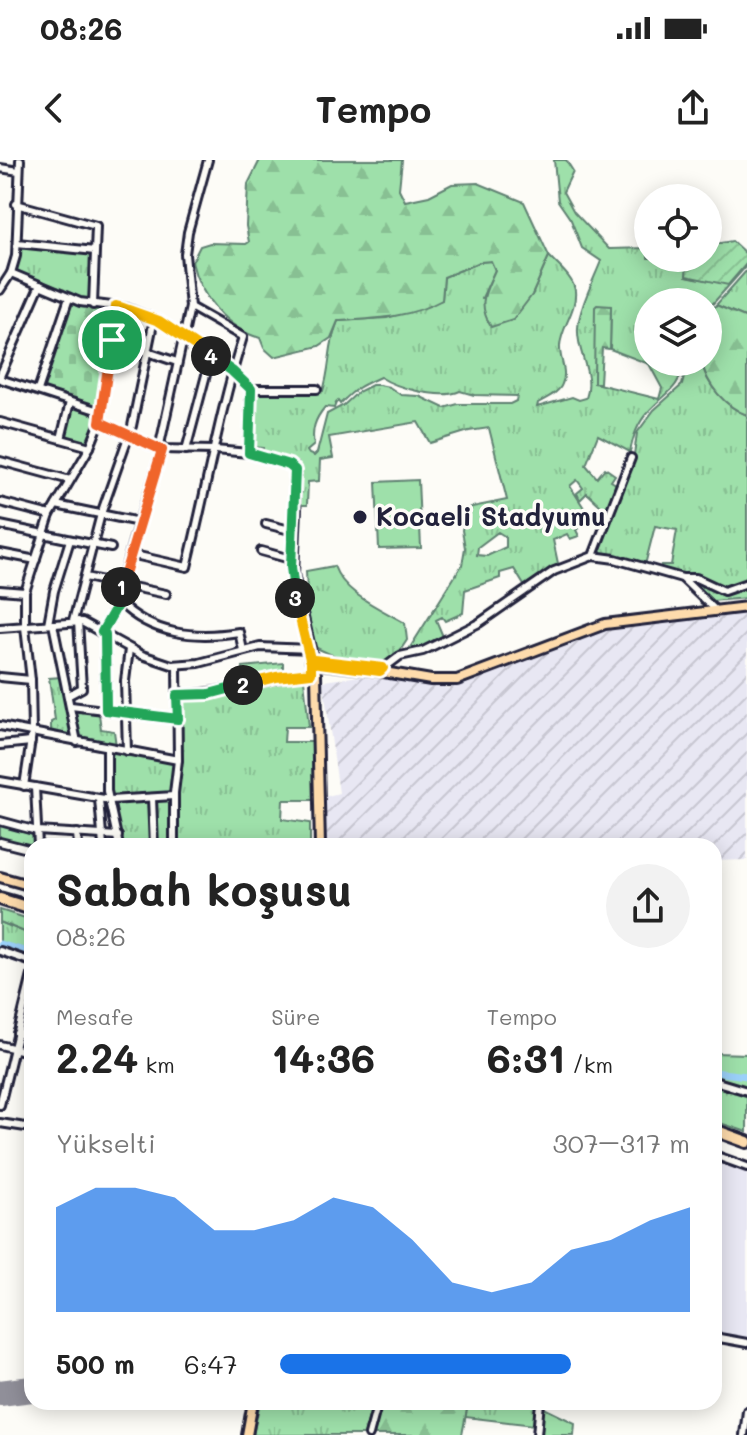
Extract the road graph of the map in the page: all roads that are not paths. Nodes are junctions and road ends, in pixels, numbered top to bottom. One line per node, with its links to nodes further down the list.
1 (20, 160): 4 (street)
2 (208, 160): 14 (street)
3 (0, 168): 4 (street)
4 (19, 171): 5 (street)
5 (16, 204): 6 (street); 7 (street)
6 (17, 243): 7 (street); 8 (street)
7 (95, 251): 12 (street)
8 (11, 273): 9 (street); 10 (street)
9 (40, 285): 11 (street); 22 (street)
10 (0, 290)
11 (69, 298): 12 (street); 25 (street)
12 (93, 305): 13 (street)
13 (116, 306): 15 (street); 17 (street)
14 (190, 307): 16 (street); 21 (street)
15 (154, 319): 16 (street); 18 (street)
16 (183, 336): 19 (street); 20 (street)
17 (112, 340): 18 (street); 27 (street)
18 (147, 351): 20 (street); 30 (street)
19 (211, 356): 21 (street); 34 (street)
20 (177, 362): 33 (street)
21 (232, 371): 23 (street); 35 (street)
22 (0, 377): 25 (street)
23 (251, 389): 24 (street); 36 (street)
24 (317, 389)
25 (38, 390): 26 (street)
26 (70, 402): 27 (street); 31 (street)
27 (102, 412): 29 (street)
28 (0, 422): 31 (street)
29 (100, 422): 30 (street); 32 (street)
30 (128, 436): 33 (street); 43 (street)
31 (61, 439): 32 (street)
32 (90, 447): 39 (street)
33 (160, 450): 34 (street); 45 (street)
34 (186, 450): 35 (street)
35 (215, 450): 36 (street); 55 (street)
36 (249, 453): 42 (street)
37 (631, 458): 56 (street)
38 (0, 461): 39 (street)
39 (70, 480): 41 (street)
40 (0, 502): 44 (street)
41 (56, 505): 43 (street); 44 (street)
42 (296, 509): 48 (main road); 57 (main road)
43 (101, 514): 45 (street); 51 (street)
44 (50, 515): 49 (street)
45 (139, 522): 55 (street)
46 (266, 524): 48 (street)
47 (0, 525): 49 (street)
48 (294, 531): 57 (main road)
49 (44, 534): 50 (street); 58 (street)
50 (70, 540): 51 (street); 70 (street)
51 (93, 544): 52 (street); 59 (street)
52 (111, 548)
53 (261, 551): 57 (street)
54 (0, 553): 58 (street)
55 (130, 554): 62 (street)
56 (593, 556): 60 (street); 80 (street)
57 (293, 559): 74 (main road)
58 (36, 560): 64 (street)
59 (85, 577): 62 (street); 69 (street)
60 (682, 578): 61 (street); 68 (street)
61 (747, 583)
62 (122, 584): 65 (street); 66 (street)
63 (0, 590): 64 (street)
64 (25, 592): 71 (street)
65 (166, 594)
66 (119, 602): 73 (street); 76 (street)
67 (747, 605): 68 (main road)
68 (713, 609): 80 (main road)
69 (76, 621): 70 (street); 73 (street); 83 (street)
70 (51, 624): 71 (street); 83 (street)
71 (25, 627): 72 (street); 82 (street)
72 (0, 628)
73 (104, 633): 75 (street); 86 (street)
74 (310, 648): 76 (street); 77 (main road); 79 (main road)
75 (129, 649): 78 (street); 87 (street)
76 (243, 650): 78 (street)
77 (331, 662): 79 (main road); 79 (main road); 80 (main road)
78 (177, 665): 84 (street)
79 (312, 665): 84 (street); 114 (main road)
80 (381, 669)
81 (0, 677): 82 (street)
82 (31, 680): 90 (street)
83 (69, 695): 85 (street)
84 (177, 695): 88 (street)
85 (71, 706): 86 (street); 92 (street)
86 (106, 710): 87 (street)
87 (125, 713): 88 (street); 95 (street)
88 (178, 719): 96 (street)
89 (0, 726): 90 (street)
90 (32, 733): 91 (street); 92 (street)
91 (31, 742): 93 (street); 98 (street)
92 (77, 742): 94 (street)
93 (0, 745)
94 (107, 748): 95 (street); 103 (street)
95 (127, 751): 96 (street)
96 (178, 760): 100 (street)
97 (0, 781): 98 (street)
98 (24, 786): 99 (street)
99 (35, 787): 102 (street); 105 (street)
100 (174, 796): 101 (street); 113 (street)
101 (152, 798): 103 (street); 112 (street)
102 (99, 799): 103 (street); 107 (street)
103 (110, 800): 108 (street)
104 (0, 821): 105 (street)
105 (37, 831): 106 (street); 109 (street)
106 (77, 833): 107 (street); 110 (street)
107 (101, 834): 108 (street); 111 (street)
108 (118, 836)
109 (37, 838)
110 (77, 838)
111 (102, 838)
112 (154, 838)
113 (174, 838)
114 (317, 838)
115 (0, 842): 116 (street)
116 (24, 848)
117 (0, 877): 118 (main road)
118 (24, 884)
119 (0, 899): 121 (highway)
120 (0, 906): 122 (highway)
121 (24, 906)
122 (24, 913)
123 (0, 951): 124 (street)
124 (24, 959)
125 (24, 1006): 126 (street)
126 (17, 1033): 127 (street); 129 (street)
127 (24, 1035)
128 (0, 1045): 129 (street)
129 (13, 1048): 130 (street); 133 (street)
130 (24, 1051)
131 (722, 1083): 132 (street)
132 (747, 1091)
133 (0, 1105)
134 (0, 1123): 135 (street)
135 (24, 1127)
136 (722, 1132): 138 (highway)
137 (722, 1139): 139 (highway)
138 (747, 1140)
139 (747, 1148)
140 (722, 1158): 141 (street)
141 (730, 1160): 142 (street); 143 (street)
142 (722, 1161)
143 (747, 1167)
144 (722, 1338): 145 (street)
145 (747, 1343)
146 (249, 1410): 151 (main road)
147 (376, 1410): 152 (street)
148 (539, 1410): 153 (street)
149 (747, 1411): 150 (street)
150 (746, 1421): 154 (street)
151 (244, 1435)
152 (369, 1435)
153 (537, 1435)
154 (744, 1435)

